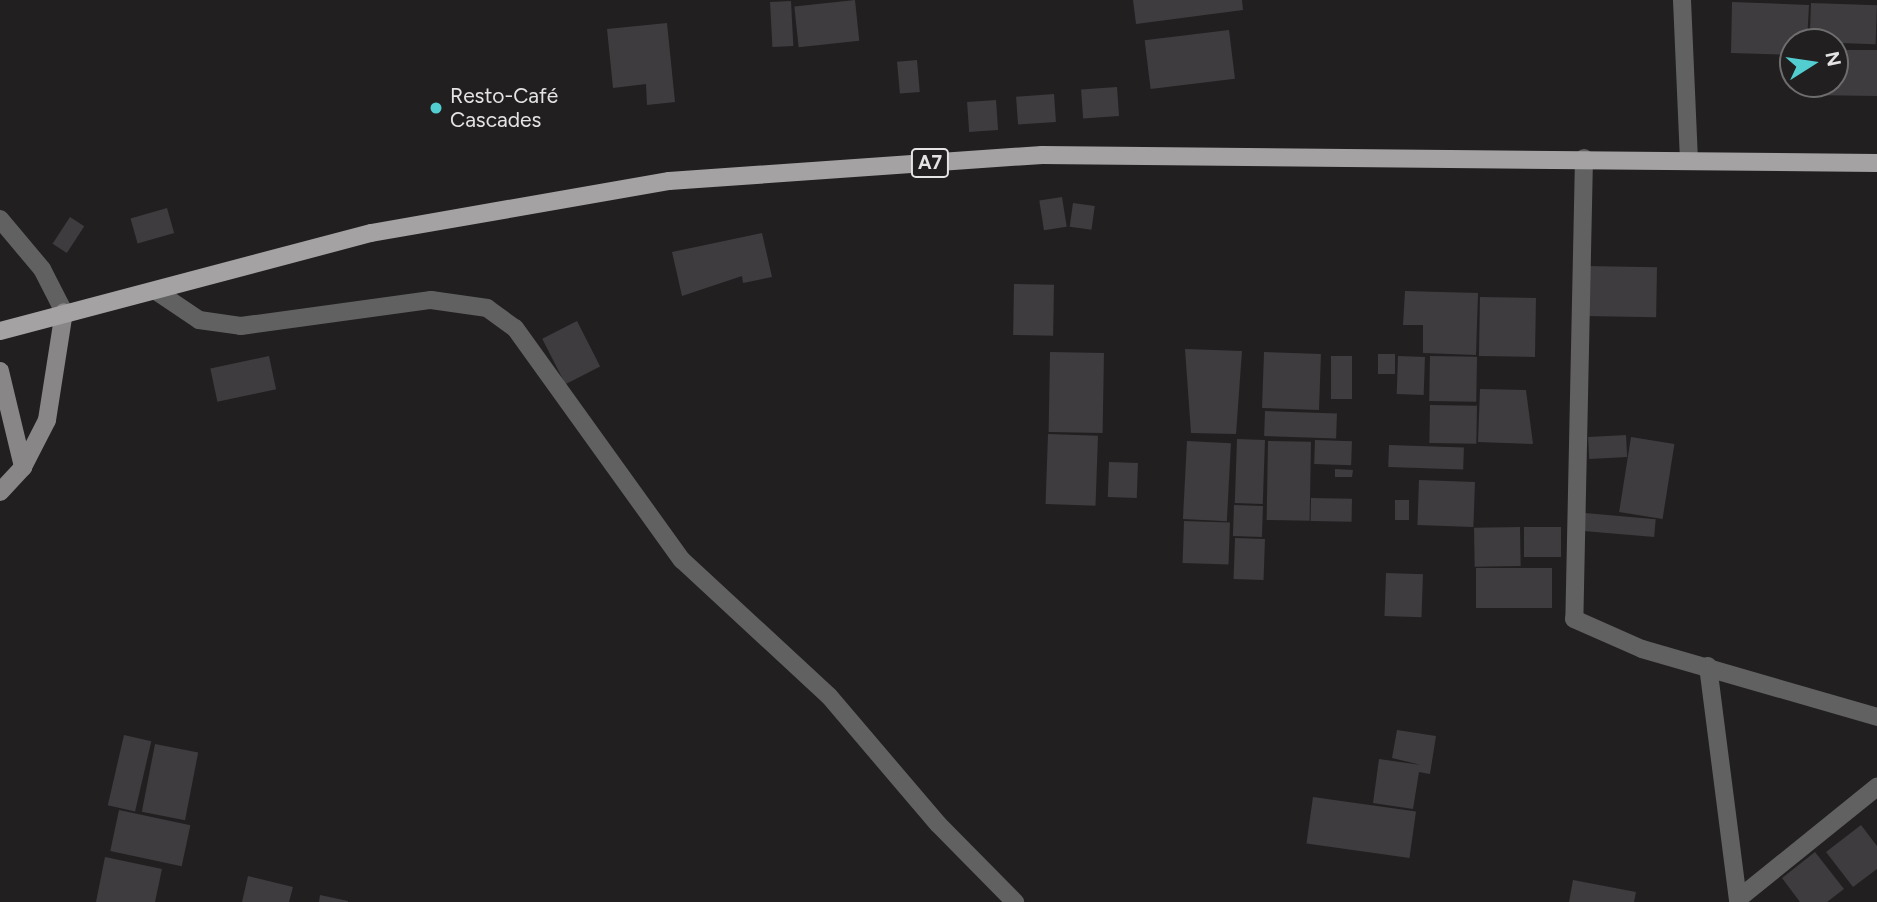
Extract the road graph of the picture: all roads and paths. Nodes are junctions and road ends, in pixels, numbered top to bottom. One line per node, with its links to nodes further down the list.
1 (1682, 0): 3 (street)
2 (1584, 158): 3 (main road, A7); 6 (main road, A7); 12 (street)
3 (1689, 160): 4 (main road, A7)
4 (1877, 163)
5 (0, 219): 7 (street)
6 (156, 291): 7 (main road, A7); 15 (street)
7 (64, 312): 8 (main road, A7); 10 (main road)
8 (0, 331)
9 (0, 371): 10 (main road)
10 (23, 467): 11 (main road)
11 (0, 492)
12 (1708, 666): 13 (street); 14 (street)
13 (1877, 717)
14 (1877, 787)
15 (1015, 902)

